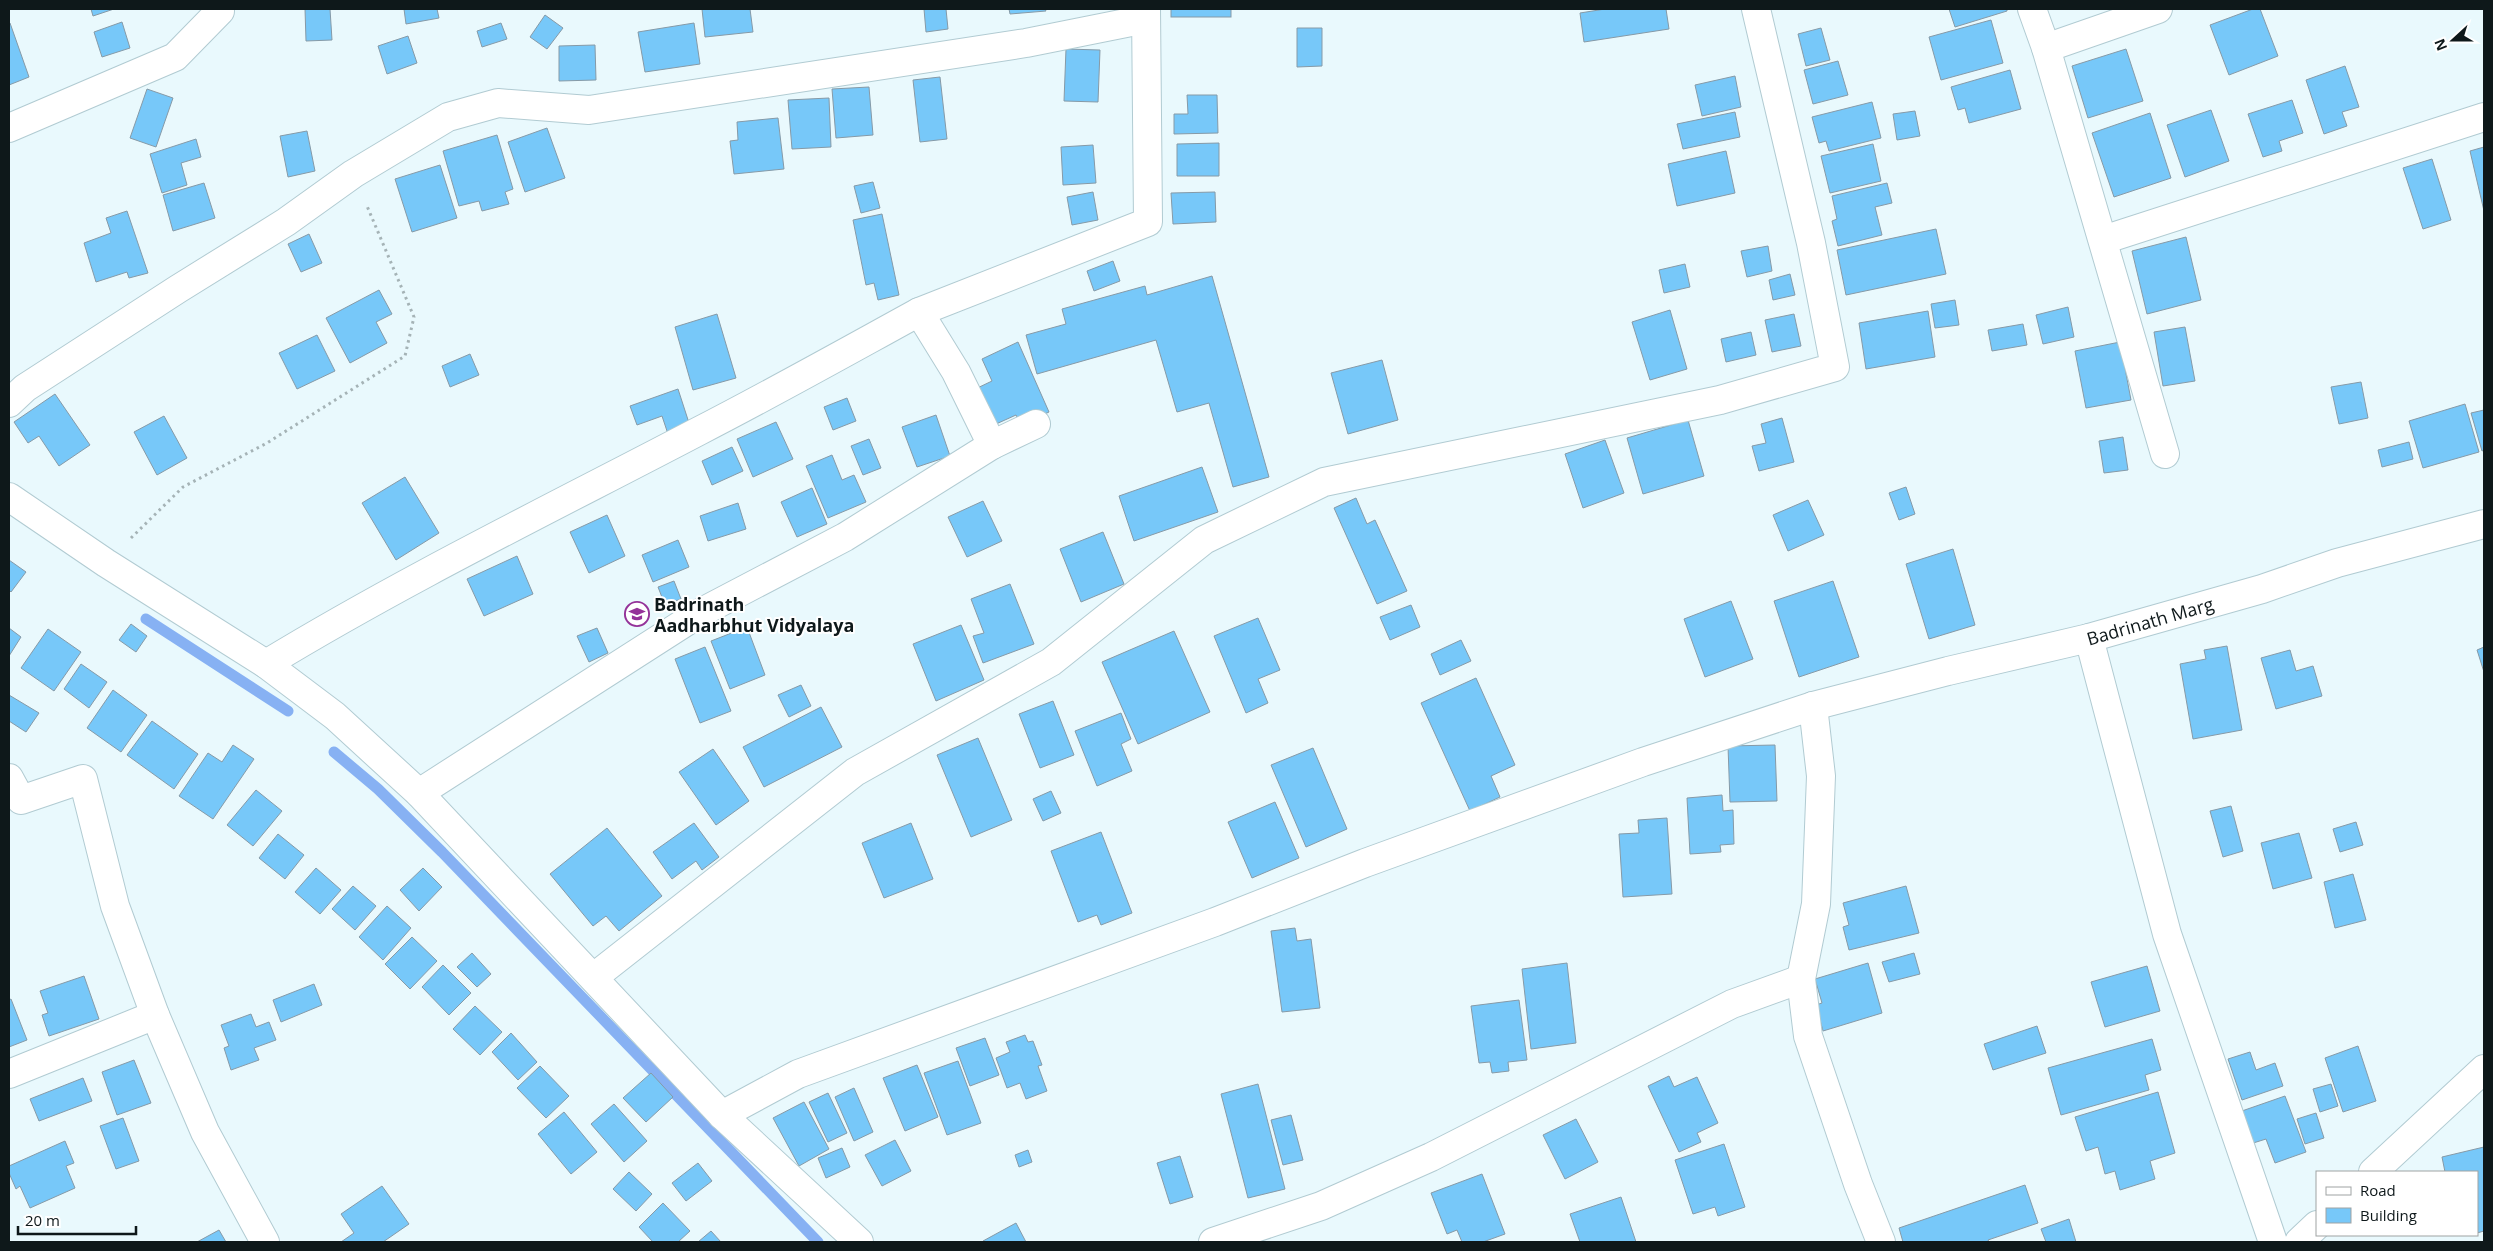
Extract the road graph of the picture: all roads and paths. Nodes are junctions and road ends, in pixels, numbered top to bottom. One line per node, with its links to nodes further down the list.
1 (221, 9): 8 (street)
2 (1756, 9): 24 (street)
3 (2032, 9): 6 (street)
4 (2158, 9): 6 (street)
5 (1146, 14): 9 (street); 11 (street)
6 (2046, 48): 10 (street)
7 (2484, 118): 10 (street)
8 (9, 128)
9 (353, 174): 12 (street); 18 (path)
10 (2103, 240): 15 (street)
11 (919, 312): 14 (street); 20 (street)
12 (9, 403)
13 (1036, 424): 14 (street)
14 (992, 445): 23 (street)
15 (2165, 454)
16 (9, 497): 18 (street)
17 (2484, 524): 19 (street, Badrinath Marg)
18 (106, 563): 20 (street)
19 (2089, 638): 21 (street, Badrinath Marg); 36 (street)
20 (266, 664): 23 (street)
21 (1813, 706): 25 (street); 29 (street, Badrinath Marg)
22 (9, 778): 26 (street)
23 (419, 793): 24 (street)
24 (594, 977): 29 (street)
25 (1801, 978): 34 (street); 35 (street)
26 (154, 1015): 28 (street); 32 (street)
27 (2484, 1069): 30 (street)
28 (9, 1074)
29 (722, 1115): 33 (street)
30 (2374, 1171)
31 (2316, 1227): 37 (street)
32 (265, 1242)
33 (859, 1242)
34 (1213, 1242)
35 (1881, 1242)
36 (2273, 1242)
37 (2299, 1242)

